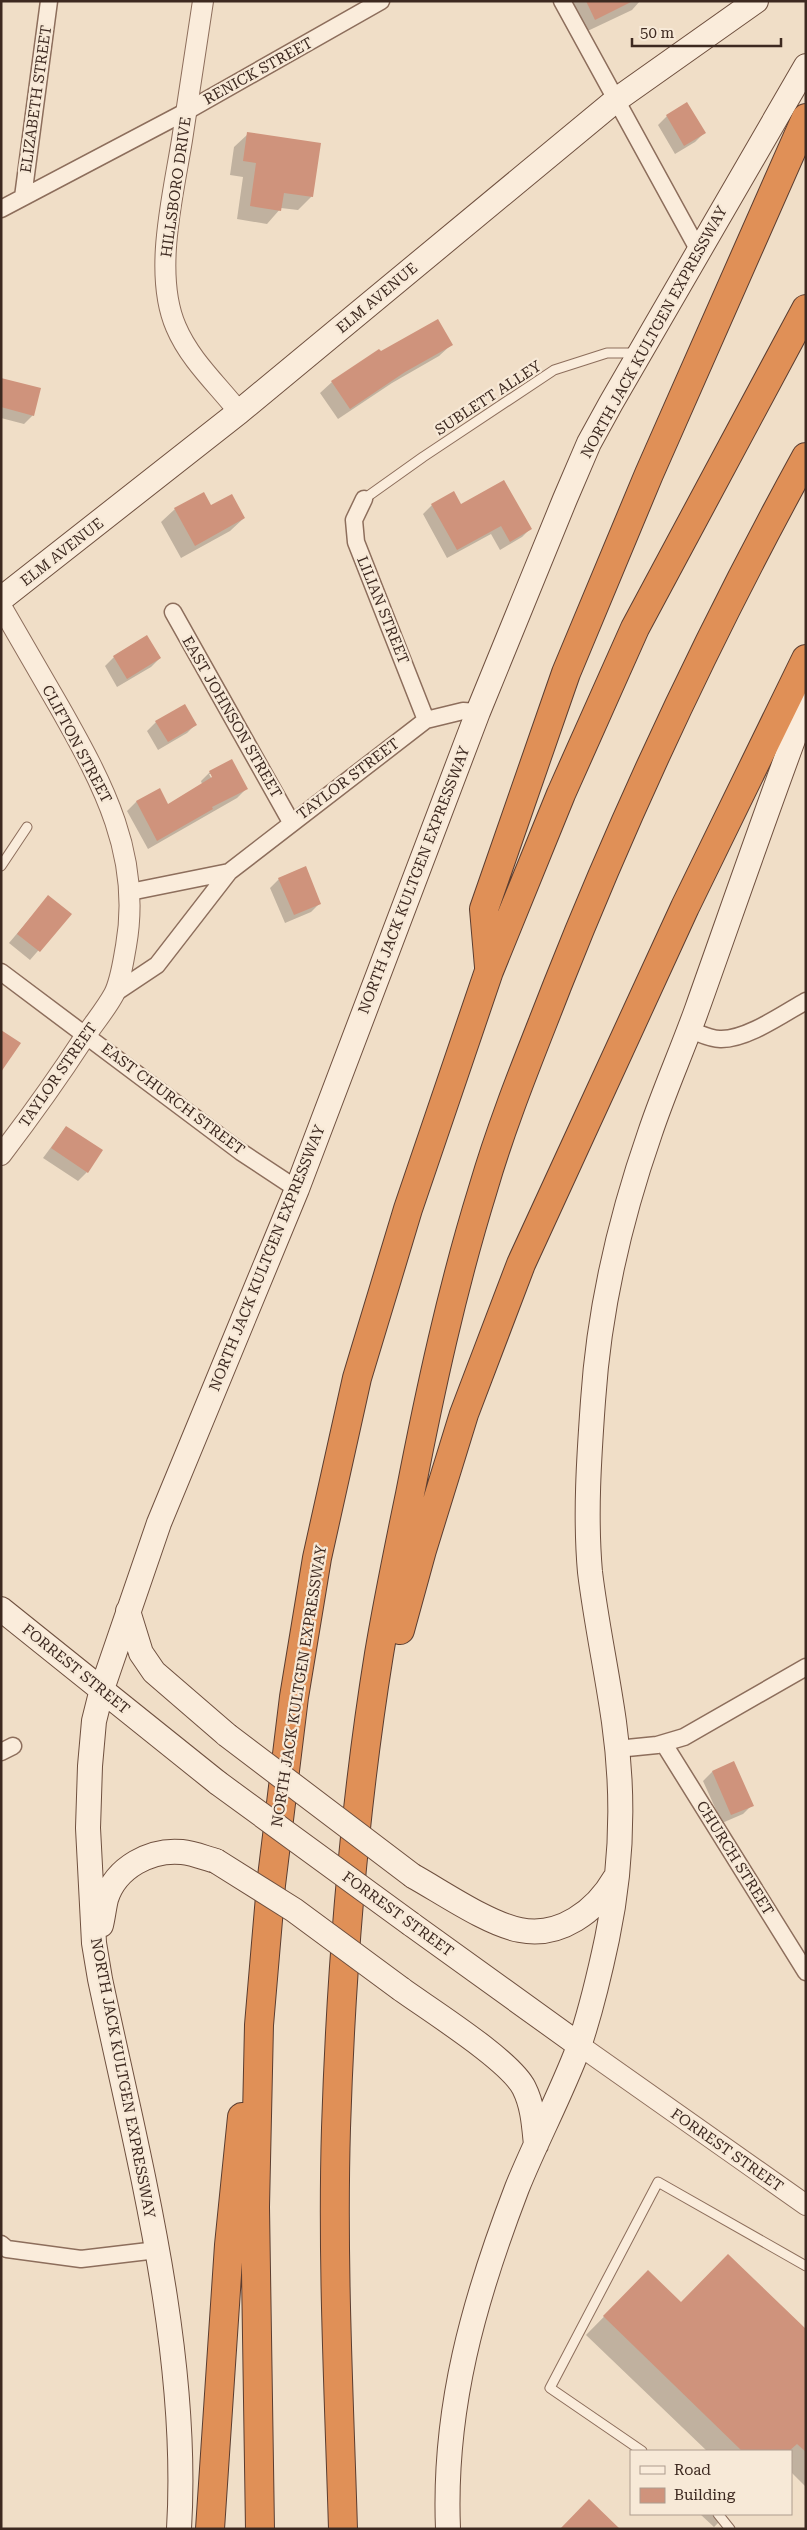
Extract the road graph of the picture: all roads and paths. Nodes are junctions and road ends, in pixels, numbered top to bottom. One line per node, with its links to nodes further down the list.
1 (49, 1): 10 (street, ELIZABETH STREET)
2 (203, 1): 8 (street, HILLSBORO DRIVE)
3 (381, 1): 8 (street, RENICK STREET)
4 (562, 1): 7 (street)
5 (756, 1): 7 (main road, ELM AVENUE)
6 (806, 66): 12 (main road, NORTH JACK KULTGEN EXPRESSWAY)
7 (616, 100): 12 (street); 15 (main road, ELM AVENUE)
8 (186, 111): 10 (street, RENICK STREET); 15 (street, HILLSBORO DRIVE)
9 (806, 118): 30 (highway)
10 (23, 197): 11 (street, RENICK STREET)
11 (1, 209)
12 (699, 251): 14 (main road, NORTH JACK KULTGEN EXPRESSWAY)
13 (806, 309): 30 (highway, NORTH JACK KULTGEN EXPRESSWAY)
14 (640, 354): 17 (lane, SUBLETT ALLEY); 23 (main road, NORTH JACK KULTGEN EXPRESSWAY)
15 (239, 412): 18 (main road, ELM AVENUE)
16 (806, 456): 44 (highway)
17 (364, 499): 24 (street, LILIAN STREET)
18 (1, 599)
19 (1, 606): 29 (street, CLIFTON STREET)
20 (173, 612): 25 (street, EAST JOHNSON STREET)
21 (806, 659): 44 (highway)
22 (806, 705): 34 (main road)
23 (478, 712): 24 (street, TAYLOR STREET); 37 (main road, NORTH JACK KULTGEN EXPRESSWAY)
24 (426, 720): 25 (street, TAYLOR STREET)
25 (291, 822): 28 (street, TAYLOR STREET)
26 (27, 827): 27 (lane)
27 (1, 866)
28 (229, 872): 29 (street, TAYLOR STREET); 32 (street, TAYLOR STREET)
29 (130, 892): 32 (street, TAYLOR STREET)
30 (490, 971): 48 (highway, NORTH JACK KULTGEN EXPRESSWAY)
31 (1, 972): 35 (street, EAST CHURCH STREET)
32 (114, 993): 35 (street, TAYLOR STREET)
33 (806, 1001): 34 (street)
34 (690, 1030): 43 (main road)
35 (87, 1034): 36 (street, TAYLOR STREET); 37 (street, EAST CHURCH STREET)
36 (1, 1155)
37 (297, 1189): 39 (main road, NORTH JACK KULTGEN EXPRESSWAY)
38 (1, 1609): 41 (main road, FORREST STREET)
39 (128, 1611): 41 (main road, NORTH JACK KULTGEN EXPRESSWAY); 45 (main road, bridge)
40 (806, 1668): 42 (street)
41 (102, 1689): 46 (main road, NORTH JACK KULTGEN EXPRESSWAY); 49 (main road, FORREST STREET, bridge)
42 (664, 1744): 43 (street); 47 (street, CHURCH STREET)
43 (617, 1749): 45 (main road)
44 (362, 1769): 60 (highway)
45 (616, 1875): 49 (main road)
46 (96, 1958): 50 (main road, bridge); 53 (main road, NORTH JACK KULTGEN EXPRESSWAY)
47 (806, 1972)
48 (264, 1974): 58 (highway); 59 (highway, NORTH JACK KULTGEN EXPRESSWAY)
49 (579, 2045): 50 (main road); 51 (street, FORREST STREET)
50 (536, 2145): 61 (main road)
51 (806, 2205)
52 (1, 2244): 53 (street)
53 (157, 2250): 57 (main road, NORTH JACK KULTGEN EXPRESSWAY)
54 (804, 2262): 55 (lane)
55 (641, 2450)
56 (719, 2515): 62 (lane)
57 (179, 2529)
58 (210, 2529)
59 (260, 2529)
60 (342, 2529)
61 (448, 2529)
62 (730, 2529)

